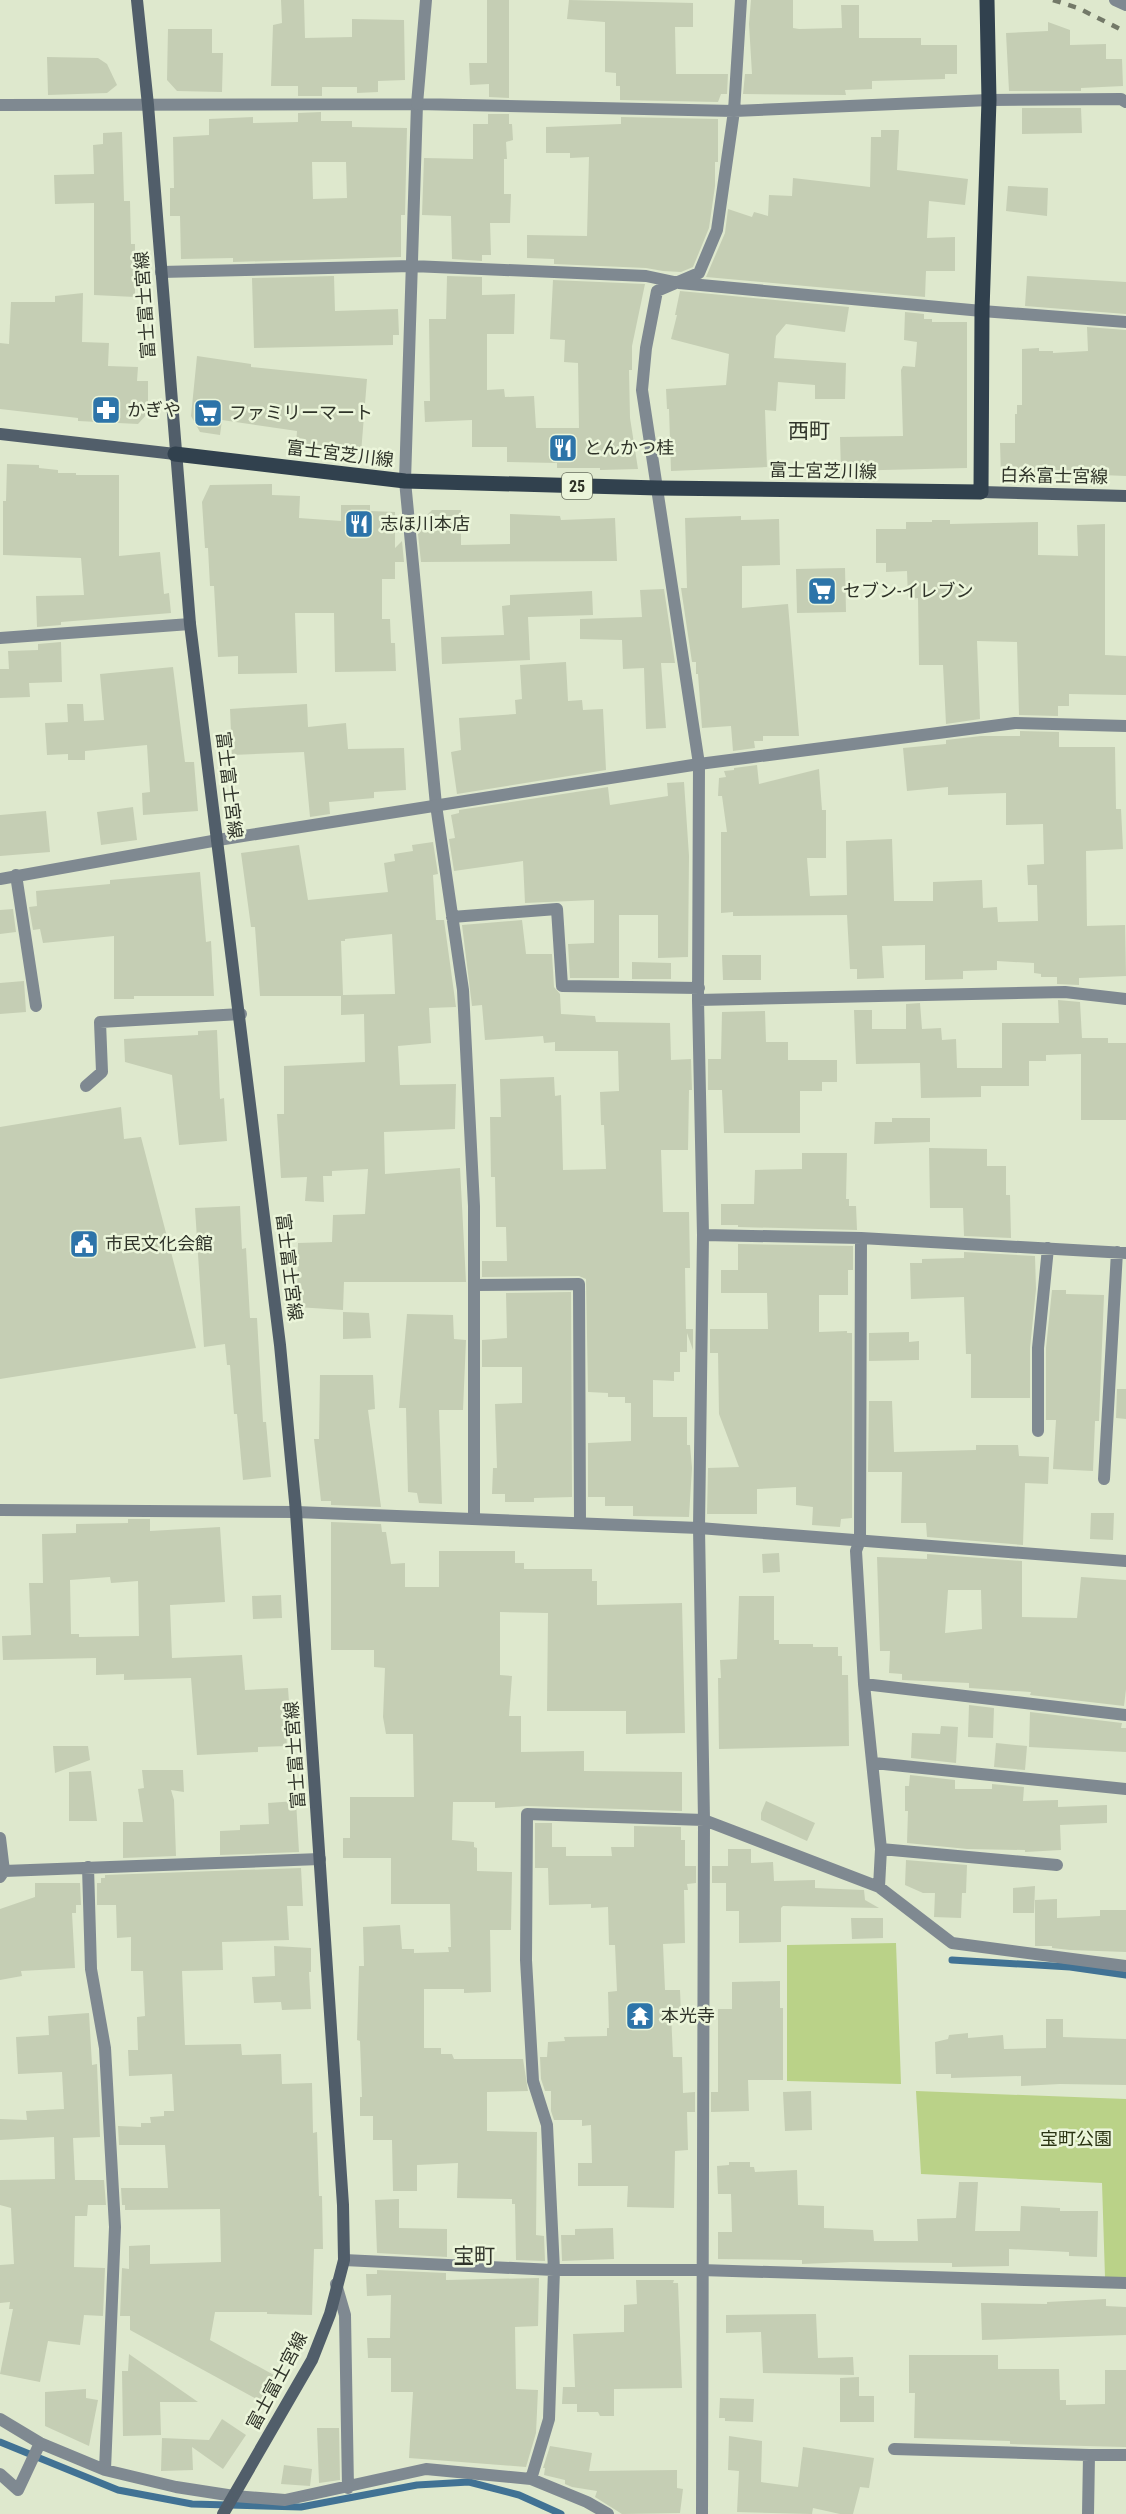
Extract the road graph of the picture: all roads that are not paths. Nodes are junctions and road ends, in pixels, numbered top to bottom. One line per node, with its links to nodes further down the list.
1 (137, 0): 11 (main road, 富士富士宮線)
2 (426, 0): 9 (street)
3 (741, 0): 12 (street)
4 (987, 0): 7 (main road)
5 (1115, 0): 6 (street)
6 (1126, 5)
7 (989, 100): 8 (street); 12 (street); 16 (main road)
8 (1126, 102)
9 (417, 104): 11 (street); 12 (street); 13 (street)
10 (0, 105): 11 (street)
11 (148, 105): 14 (main road, 富士富士宮線)
12 (734, 111): 15 (street)
13 (412, 266): 14 (street); 15 (street); 20 (street)
14 (161, 272): 19 (main road, 富士富士宮線)
15 (679, 283): 16 (street); 21 (street)
16 (981, 311): 17 (street); 22 (main road)
17 (1126, 322)
18 (0, 434): 19 (main road)
19 (175, 454): 20 (main road, 富士宮芝川線 / 25); 24 (main road, 富士富士宮線)
20 (405, 481): 21 (main road, 富士宮芝川線 / 25); 28 (street)
21 (658, 488): 22 (main road, 富士宮芝川線 / 25); 27 (street)
22 (981, 492): 23 (main road, 白糸富士宮線)
23 (1126, 496)
24 (190, 624): 25 (street); 29 (main road, 富士富士宮線)
25 (0, 638)
26 (1126, 726): 27 (street)
27 (699, 764): 28 (street); 33 (street)
28 (436, 805): 29 (street); 32 (street)
29 (218, 840): 30 (street); 36 (main road, 富士富士宮線)
30 (16, 875): 31 (street); 35 (street)
31 (0, 879)
32 (452, 917): 33 (street); 42 (street)
33 (698, 994): 34 (street); 38 (street)
34 (1126, 999)
35 (36, 1006)
36 (241, 1014): 37 (street); 46 (main road, 富士富士宮線)
37 (86, 1086)
38 (704, 1236): 39 (street); 49 (street)
39 (861, 1238): 40 (street); 50 (street)
40 (1048, 1248): 41 (street); 43 (street)
41 (1121, 1252): 44 (street)
42 (475, 1285): 47 (street); 48 (street)
43 (1038, 1431)
44 (1104, 1479)
45 (0, 1510): 46 (street)
46 (296, 1512): 47 (street); 59 (main road, 富士富士宮線)
47 (474, 1519): 48 (street)
48 (580, 1523): 49 (street)
49 (699, 1528): 50 (street); 56 (street)
50 (861, 1540): 51 (street); 52 (street)
51 (1126, 1561)
52 (864, 1684): 53 (street); 54 (street)
53 (1126, 1715)
54 (874, 1763): 55 (street); 58 (street)
55 (1126, 1789)
56 (704, 1820): 63 (street); 66 (street); 67 (street)
57 (0, 1838): 62 (street)
58 (881, 1850): 60 (street); 63 (street)
59 (320, 1859): 61 (street); 65 (main road, 富士富士宮線)
60 (1057, 1865)
61 (88, 1867): 62 (street); 75 (street)
62 (2, 1874)
63 (879, 1887): 64 (street)
64 (1126, 1966)
65 (344, 2260): 66 (street); 69 (main road, 富士富士宮線)
66 (554, 2270): 67 (street); 77 (street)
67 (701, 2270): 68 (street); 82 (street)
68 (1126, 2283)
69 (336, 2284): 78 (street); 79 (main road, 富士富士宮線)
70 (0, 2420): 71 (street)
71 (40, 2443): 75 (street); 76 (street)
72 (894, 2449): 73 (street)
73 (1089, 2455): 74 (street); 83 (street)
74 (1126, 2455)
75 (105, 2470): 79 (street)
76 (0, 2474)
77 (531, 2479): 78 (street); 81 (street)
78 (348, 2488): 79 (street)
79 (234, 2497): 80 (main road, 富士富士宮線)
80 (223, 2514)
81 (608, 2514)
82 (702, 2514)
83 (1088, 2514)

